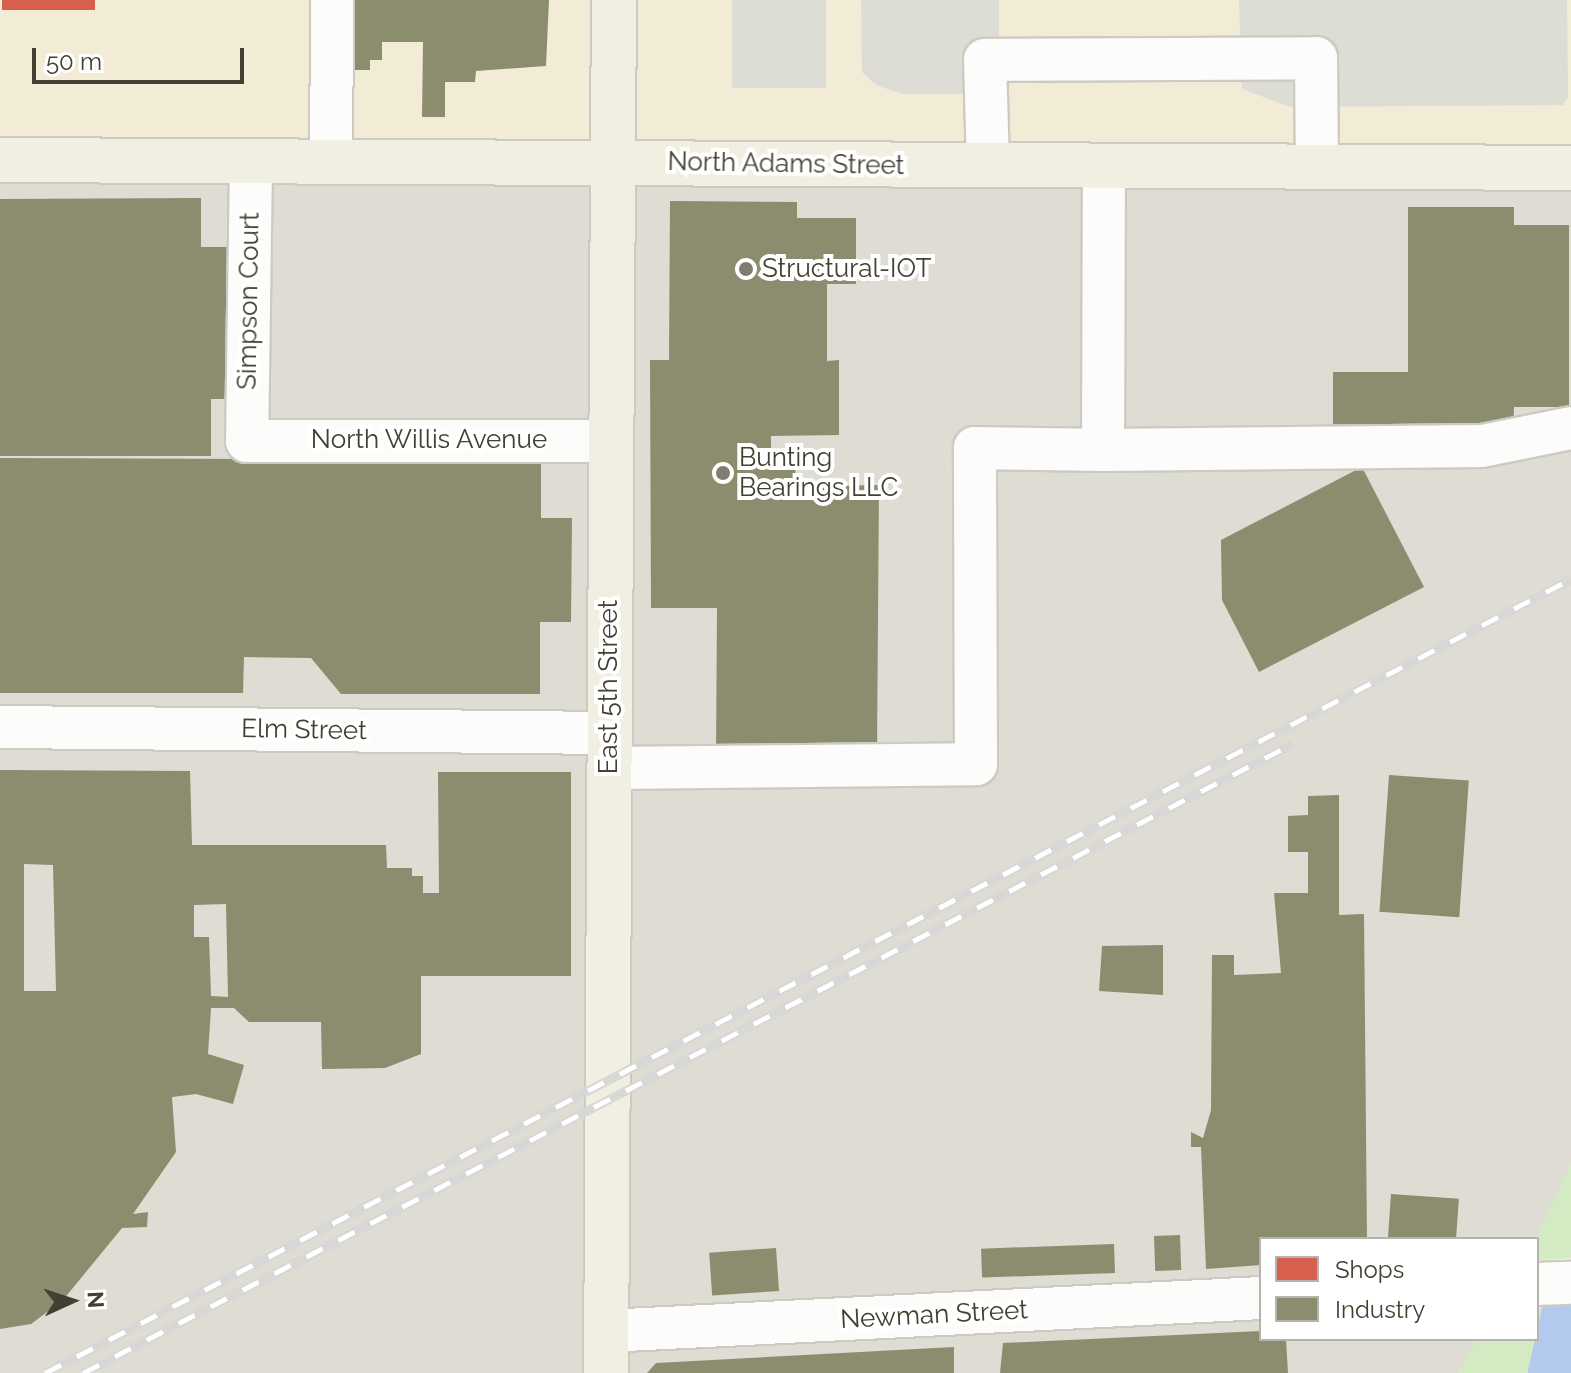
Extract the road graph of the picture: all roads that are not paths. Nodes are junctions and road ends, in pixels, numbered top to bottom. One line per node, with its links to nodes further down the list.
1 (332, 0): 5 (street)
2 (614, 0): 6 (main road, East 5th Street)
3 (0, 160): 4 (main road, North Adams Street)
4 (251, 161): 5 (main road, North Adams Street); 12 (street, Simpson Court)
5 (331, 161): 6 (main road, North Adams Street)
6 (612, 162): 7 (main road, North Adams Street); 13 (main road, East 5th Street)
7 (988, 166): 8 (main road, North Adams Street); 9 (street)
8 (1104, 166): 9 (main road, North Adams Street); 14 (street)
9 (1317, 167): 10 (main road, North Adams Street)
10 (1571, 168)
11 (1571, 428): 14 (street)
12 (247, 441): 13 (street, North Willis Avenue)
13 (610, 441): 16 (main road, East 5th Street)
14 (1103, 450): 16 (street, Elm Street)
15 (0, 727): 16 (street, Elm Street)
16 (609, 750): 20 (main road, East 5th Street)
17 (1571, 1283): 18 (street)
18 (1539, 1284)
19 (1259, 1298): 20 (street, Newman Street)
20 (606, 1352)

